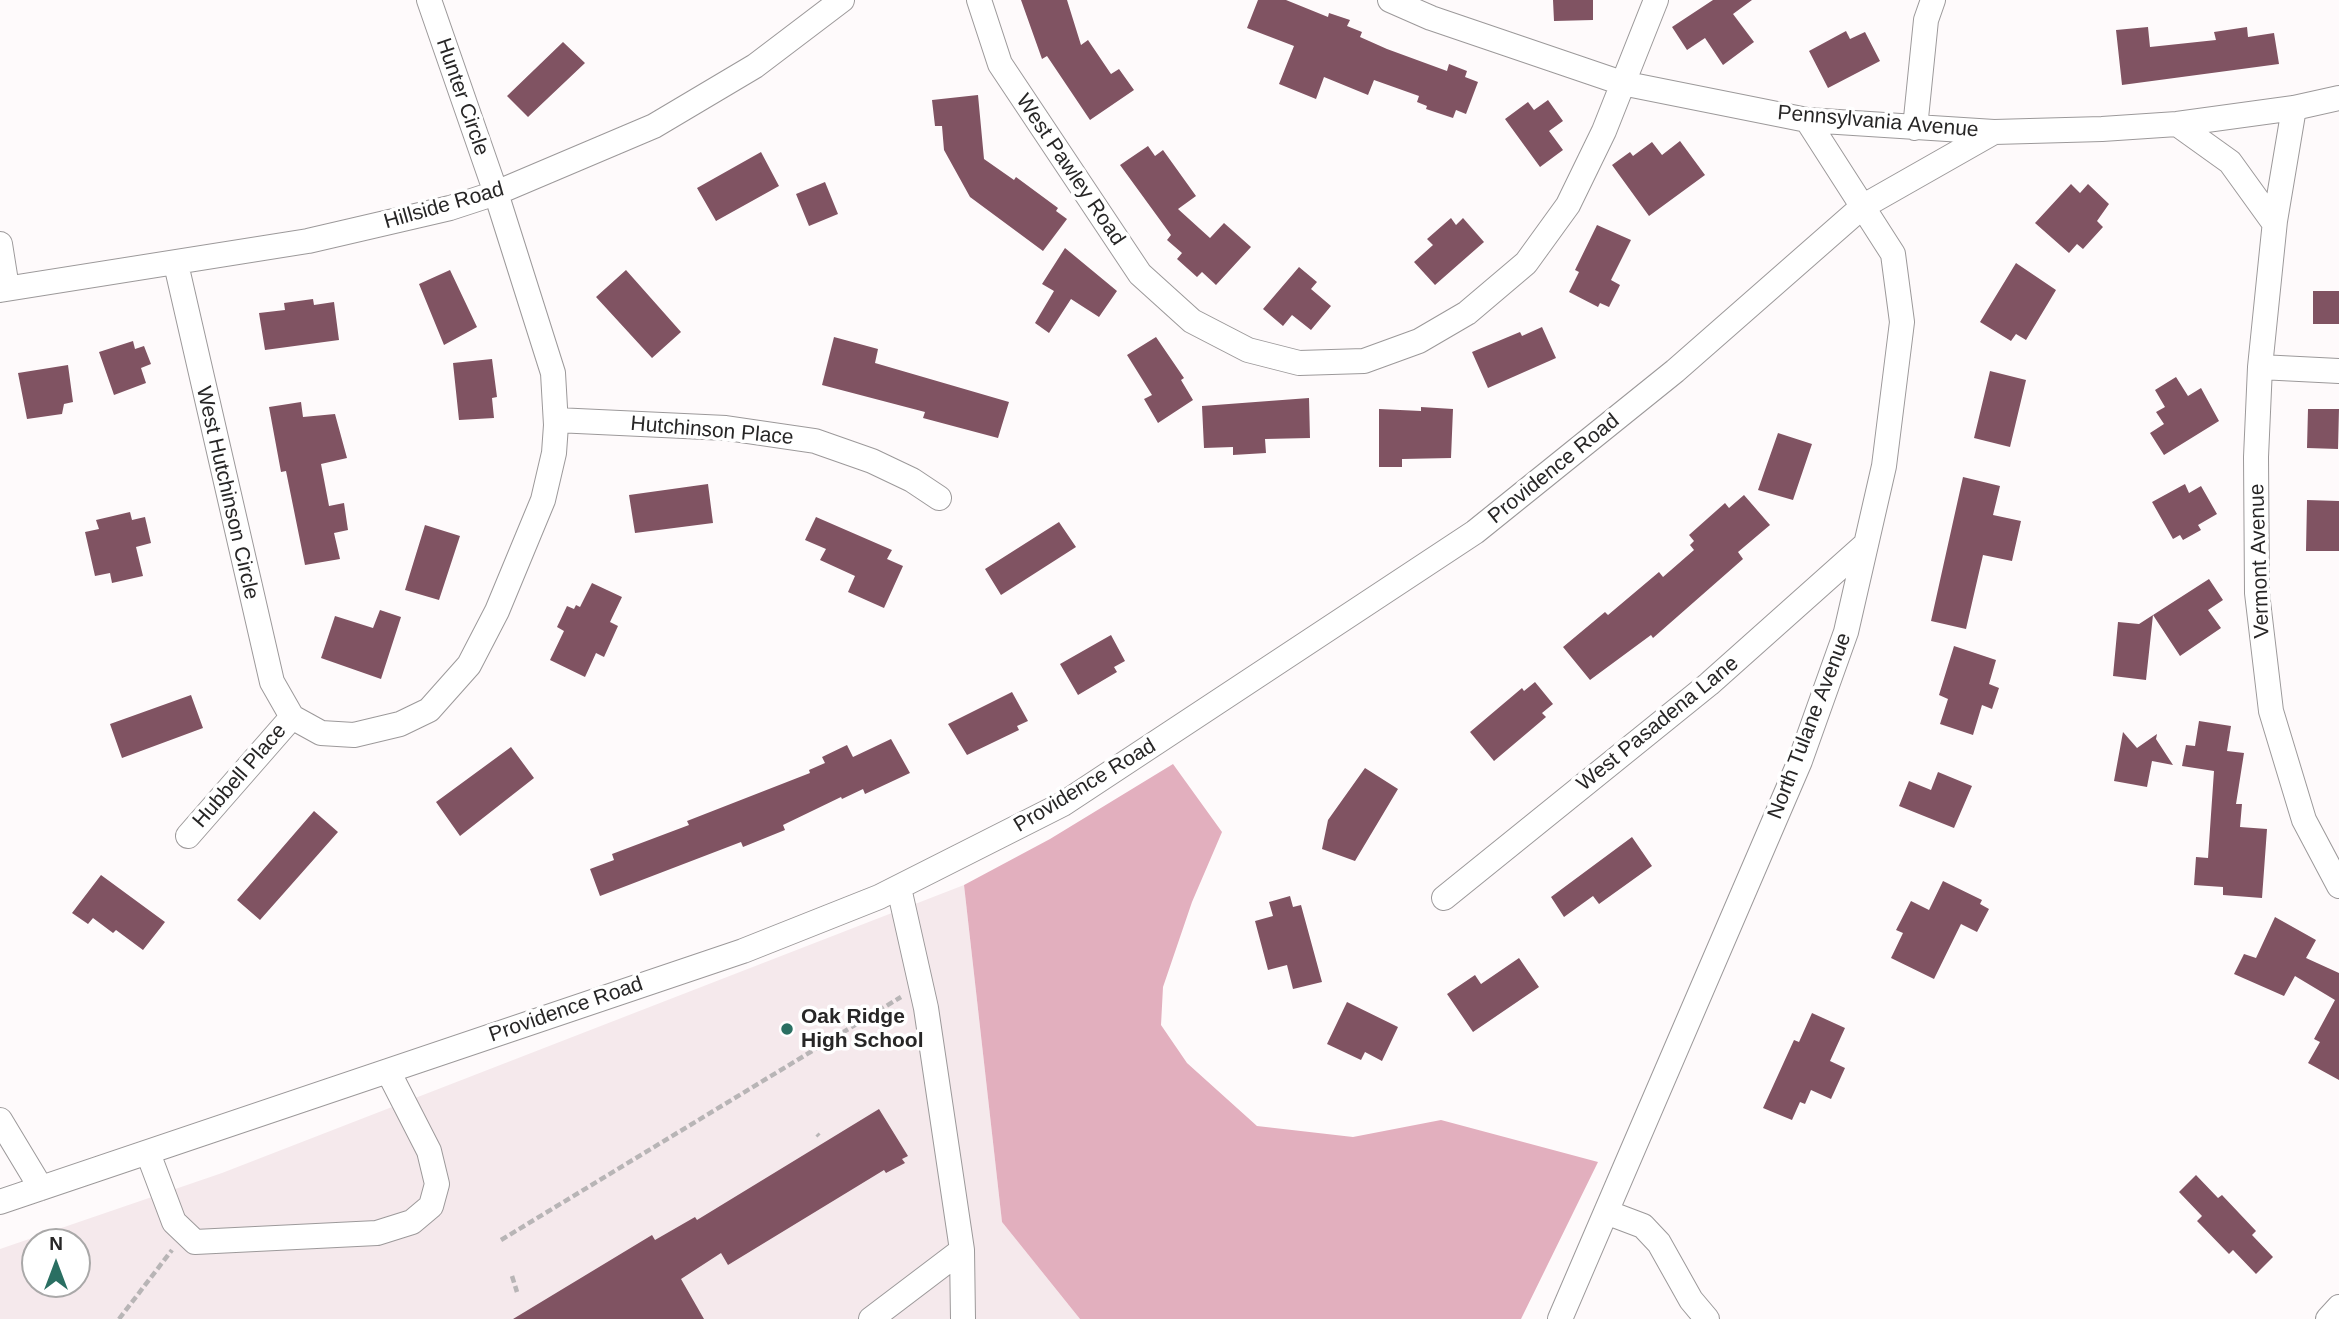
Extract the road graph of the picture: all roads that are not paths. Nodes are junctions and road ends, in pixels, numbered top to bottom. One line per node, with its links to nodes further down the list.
1 (429, 0): 14 (street, Hunter Circle)
2 (842, 0): 14 (street, Hillside Road)
3 (979, 0): 7 (street, West Pawley Road)
4 (1390, 0): 7 (street, Pennsylvania Avenue)
5 (1656, 0): 7 (street, West Pawley Road)
6 (1933, 0): 12 (street)
7 (1622, 83): 10 (street, Pennsylvania Avenue)
8 (2339, 98): 9 (street, Pennsylvania Avenue)
9 (2294, 108): 11 (street, Pennsylvania Avenue); 16 (street, Vermont Avenue)
10 (1807, 120): 12 (street, Pennsylvania Avenue); 15 (street, North Tulane Avenue)
11 (2177, 124): 13 (street, Pennsylvania Avenue); 16 (street)
12 (1915, 128): 13 (street, Pennsylvania Avenue)
13 (1994, 132): 15 (street, Providence Road)
14 (496, 193): 18 (street, Hillside Road); 22 (street, Hunter Circle)
15 (1862, 207): 24 (street, North Tulane Avenue); 28 (street, Providence Road)
16 (2274, 223): 20 (street, Vermont Avenue)
17 (0, 244): 19 (street)
18 (176, 264): 19 (street, Hillside Road); 25 (street, West Hutchinson Circle)
19 (3, 289)
20 (2260, 367): 21 (street); 27 (street, Vermont Avenue)
21 (2339, 371)
22 (556, 420): 23 (street, Hutchinson Place); 25 (street, Hunter Circle)
23 (939, 499)
24 (1866, 544): 29 (street, West Pasadena Lane); 35 (street, North Tulane Avenue)
25 (292, 717): 26 (street, Hubbell Place)
26 (188, 836)
27 (2339, 886)
28 (899, 887): 30 (street, Providence Road); 36 (street)
29 (1444, 898)
30 (388, 1071): 32 (street, Providence Road); 32 (street)
31 (0, 1120): 33 (street)
32 (148, 1153): 33 (street, Providence Road)
33 (41, 1188): 34 (street, Providence Road)
34 (0, 1202)
35 (1606, 1212): 40 (street, North Tulane Avenue); 41 (street)
36 (962, 1250): 38 (street); 39 (street)
37 (2339, 1307): 42 (street)
38 (871, 1319)
39 (963, 1319)
40 (1560, 1319)
41 (1707, 1319)
42 (2328, 1319)

